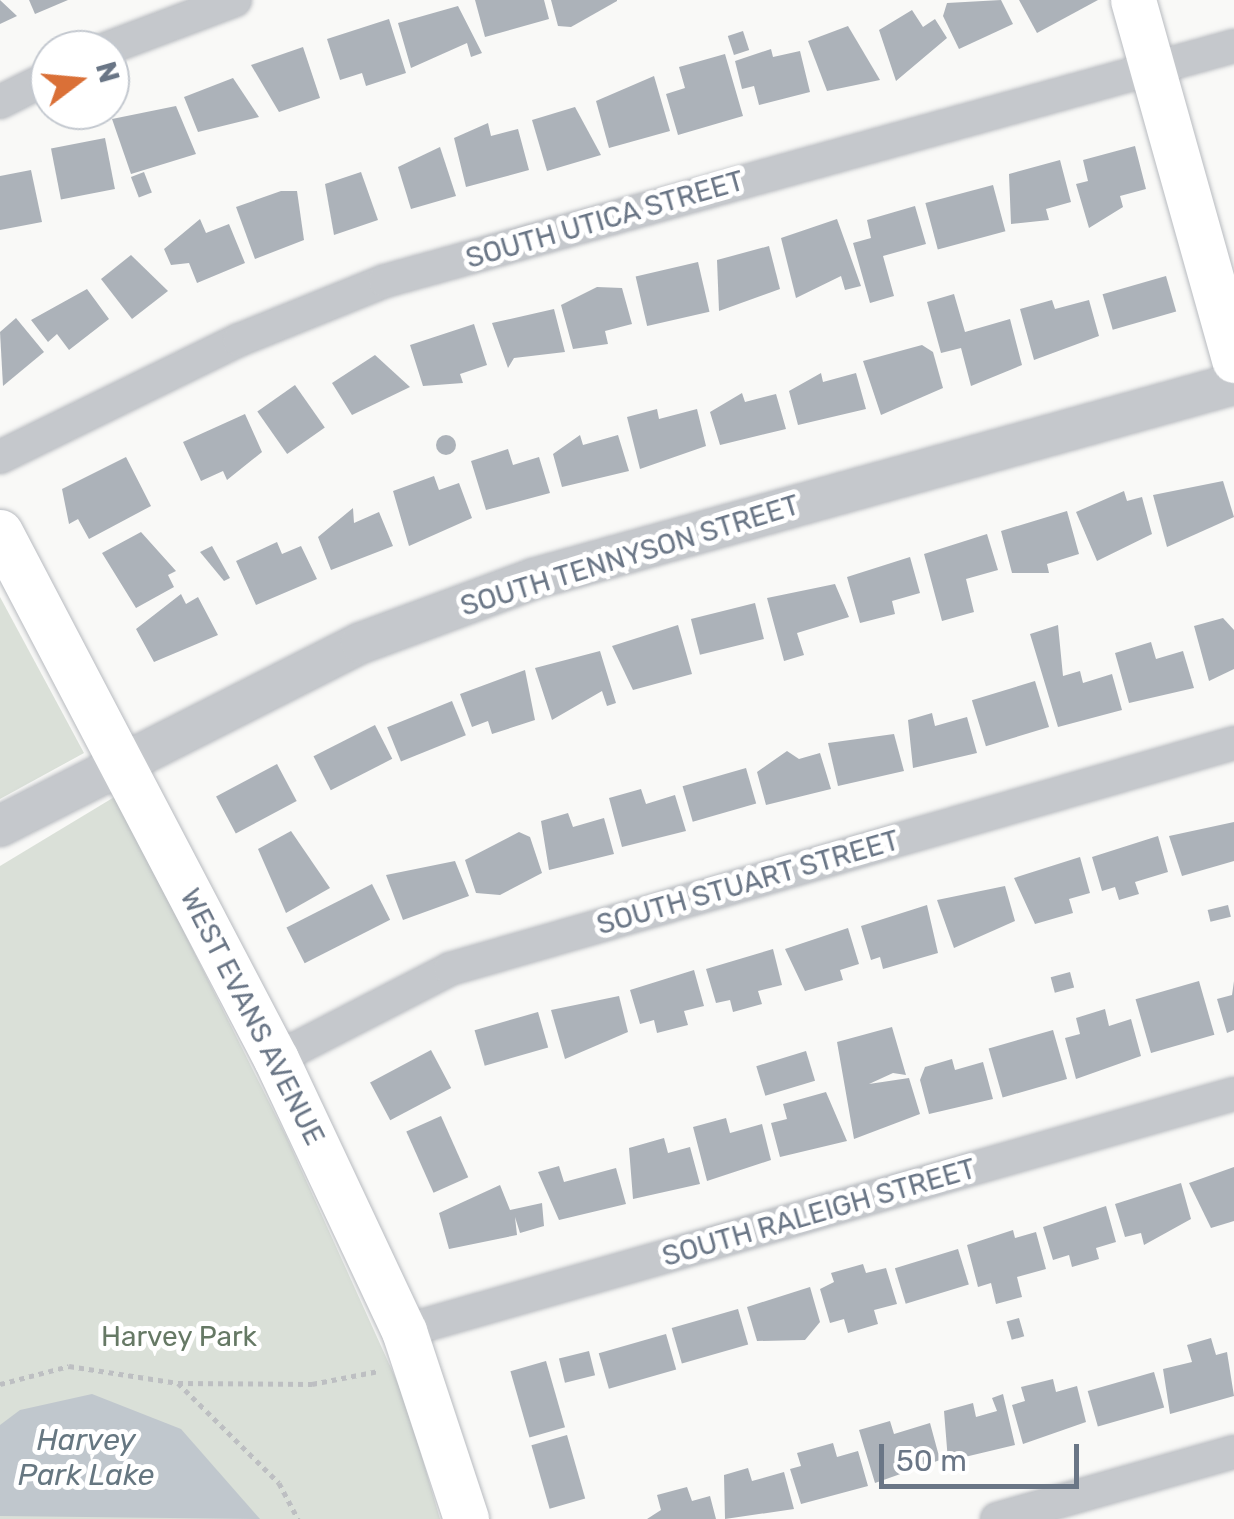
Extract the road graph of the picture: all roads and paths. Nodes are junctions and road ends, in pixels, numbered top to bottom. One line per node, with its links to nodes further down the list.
1 (235, 0): 3 (street)
2 (1134, 0): 5 (main road)
3 (130, 40)
4 (1234, 46): 5 (street, SOUTH UTICA STREET)
5 (1152, 68): 8 (main road); 10 (street, SOUTH UTICA STREET)
6 (30, 87): 7 (street)
7 (0, 102)
8 (1234, 360)
9 (1234, 384): 13 (street, SOUTH TENNYSON STREET)
10 (0, 458)
11 (0, 532): 13 (main road, WEST EVANS AVENUE)
12 (1234, 742): 15 (street, SOUTH STUART STREET)
13 (122, 760): 14 (street, SOUTH TENNYSON STREET); 15 (main road, WEST EVANS AVENUE)
14 (0, 826)
15 (276, 1059): 17 (main road, WEST EVANS AVENUE)
16 (1234, 1094): 17 (street, SOUTH RALEIGH STREET)
17 (409, 1348): 18 (path); 22 (main road, WEST EVANS AVENUE)
18 (178, 1383): 19 (path); 21 (path)
19 (0, 1384)
20 (1234, 1452): 23 (street)
21 (298, 1519)
22 (466, 1519)
23 (997, 1519)

